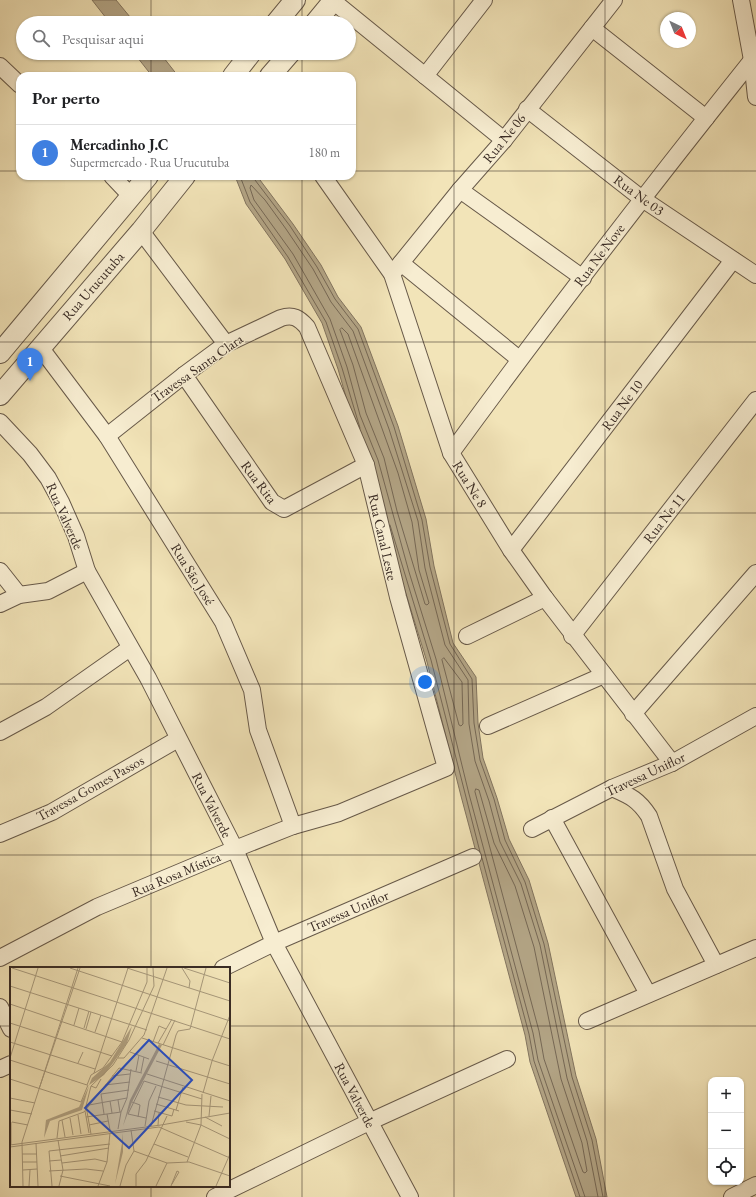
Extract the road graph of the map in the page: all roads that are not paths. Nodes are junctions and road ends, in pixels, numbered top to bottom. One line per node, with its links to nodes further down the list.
1 (295, 0): 6 (street)
2 (484, 0): 17 (street)
3 (614, 0): 10 (street, Rua Ne 06)
4 (334, 1): 7 (street); 8 (street)
5 (743, 7): 13 (street)
6 (282, 16)
7 (321, 16)
8 (352, 16)
9 (356, 19): 17 (street)
10 (592, 28): 20 (street, Rua Ne 06); 21 (street)
11 (245, 60): 15 (street)
12 (284, 60): 16 (street)
13 (752, 60): 19 (street); 21 (street, Rua Ne Nove)
14 (0, 66): 18 (street)
15 (235, 72)
16 (273, 72)
17 (424, 76): 22 (street)
18 (16, 81)
19 (756, 97)
20 (527, 109): 22 (street, Rua Ne 06); 29 (street, Rua Ne 03)
21 (706, 118): 29 (street, Rua Ne Nove)
22 (504, 140): 27 (street, Rua Ne 06)
23 (116, 180): 28 (street)
24 (145, 180): 28 (street, Rua Urucutuba)
25 (182, 180): 30 (street, Rua Urucutuba)
26 (326, 180): 32 (street, Rua Ne 8)
27 (460, 190): 32 (street, Rua Ne 06); 34 (street)
28 (131, 196): 38 (street, Rua Urucutuba)
29 (642, 198): 31 (street, Rua Ne 03); 34 (street, Rua Ne Nove)
30 (141, 231): 36 (street); 37 (street, Rua Urucutuba)
31 (733, 260): 33 (street, Rua Ne 03); 47 (street, Rua Ne 10)
32 (396, 268): 39 (street); 45 (street, Rua Ne 8)
33 (756, 275)
34 (583, 278): 39 (street, Rua Ne Nove)
35 (295, 317): 36 (street, Travessa Santa Clara); 46 (street, Rua Canal Leste)
36 (226, 344): 40 (street, Travessa Santa Clara)
37 (40, 347): 41 (street, Rua Urucutuba); 44 (street, Rua São José)
38 (0, 353)
39 (519, 359): 45 (street, Rua Ne Nove)
40 (184, 375): 44 (street, Travessa Santa Clara); 46 (street, Rua Rita)
41 (0, 396)
42 (756, 400): 55 (street, Rua Ne 11)
43 (0, 422): 49 (street, Rua Valverde)
44 (107, 436): 67 (street, Rua São José)
45 (451, 454): 47 (street, Rua Ne 8)
46 (366, 465): 64 (street, Rua Canal Leste)
47 (511, 550): 52 (street, Rua Ne 8)
48 (0, 571): 51 (street)
49 (87, 571): 51 (street); 56 (street, Rua Valverde)
50 (756, 573): 58 (street)
51 (19, 595): 53 (street)
52 (545, 598): 54 (street); 55 (street, Rua Ne 8)
53 (0, 604)
54 (467, 636)
55 (572, 636): 57 (street, Rua Ne 8)
56 (130, 648): 61 (street); 62 (street, Rua Valverde)
57 (604, 676): 58 (street, Rua Ne 8); 60 (street)
58 (633, 714): 63 (street, Rua Ne 8)
59 (756, 716): 63 (street, Travessa Uniflor)
60 (488, 726)
61 (0, 732)
62 (178, 739): 69 (street, Travessa Gomes Passos); 70 (street, Rua Valverde)
63 (672, 763): 65 (street, Travessa Uniflor)
64 (446, 768): 67 (street, Rua Rosa Mística)
65 (612, 788): 66 (street, Travessa Uniflor); 75 (street)
66 (552, 818): 68 (street, Travessa Uniflor); 77 (street)
67 (292, 826): 70 (street, Rua Rosa Mística)
68 (532, 829)
69 (0, 834)
70 (235, 849): 72 (street, Rua Valverde); 74 (street, Rua Rosa Mística)
71 (473, 857): 72 (street, Travessa Uniflor)
72 (274, 943): 76 (street, Travessa Uniflor); 84 (street, Rua Valverde)
73 (756, 948): 75 (street)
74 (0, 958)
75 (716, 965): 77 (street)
76 (225, 967)
77 (648, 994): 79 (street)
78 (0, 1007): 80 (street)
79 (587, 1021)
80 (10, 1027)
81 (507, 1059): 84 (street)
82 (10, 1064): 83 (street)
83 (0, 1069)
84 (369, 1122): 86 (street); 87 (street, Rua Valverde)
85 (756, 1185): 88 (street)
86 (215, 1197)
87 (410, 1197)
88 (732, 1197)

